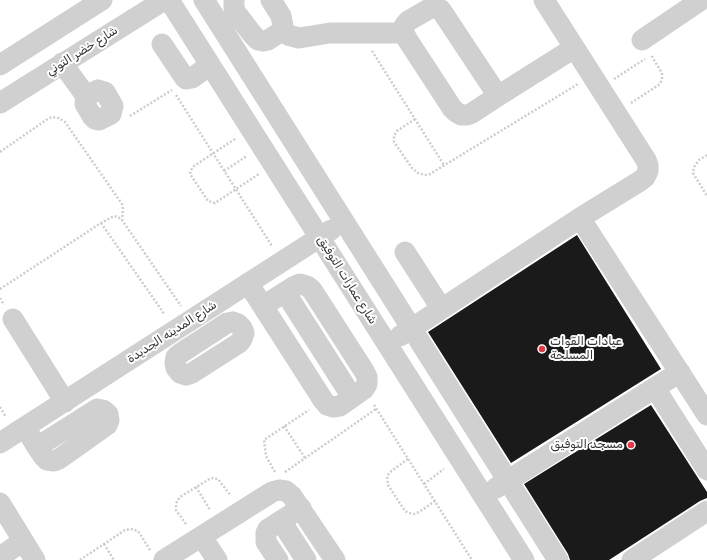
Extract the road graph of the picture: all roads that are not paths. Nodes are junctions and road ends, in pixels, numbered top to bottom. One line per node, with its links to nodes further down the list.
1 (102, 0): 17 (street)
2 (164, 0): 16 (street, شارع خضر التوني)
3 (169, 0): 18 (street, شارع عمارات التوفيق)
4 (204, 0): 13 (street)
5 (234, 0): 10 (street)
6 (271, 0): 9 (street)
7 (544, 0): 15 (street)
8 (701, 0): 14 (street)
9 (282, 31): 10 (street); 11 (street)
10 (250, 32): 13 (street)
11 (404, 33): 19 (street); 19 (street)
12 (162, 44): 18 (street)
13 (232, 44): 23 (street)
14 (646, 47)
15 (574, 48): 19 (street); 22 (street)
16 (62, 63): 20 (street, شارع خضر التوني); 21 (street)
17 (0, 65)
18 (210, 65): 24 (street, شارع عمارات التوفيق)
19 (498, 96)
20 (0, 103)
21 (111, 114)
22 (580, 218): 28 (street); 34 (street)
23 (344, 222): 24 (street, شارع المدينه الجديدة); 31 (street)
24 (319, 237): 26 (street, شارع المدينه الجديدة); 32 (street, شارع عمارات التوفيق)
25 (405, 252): 28 (street)
26 (248, 283): 27 (street); 30 (street, شارع المدينه الجديدة)
27 (263, 306): 27 (street)
28 (441, 308): 31 (street)
29 (13, 319): 36 (street)
30 (179, 328): 33 (street); 36 (street, شارع المدينه الجديدة)
31 (412, 328): 32 (street); 42 (street)
32 (387, 344): 43 (street, شارع عمارات التوفيق)
33 (181, 352)
34 (680, 372): 35 (street); 37 (street)
35 (655, 388): 41 (street); 42 (street)
36 (65, 402): 38 (street, شارع المدينه الجديدة)
37 (707, 415)
38 (25, 427): 39 (street, شارع المدينه الجديدة); 40 (street)
39 (0, 443)
40 (37, 447)
41 (707, 470)
42 (508, 481): 43 (street); 58 (street)
43 (483, 496): 57 (street, شارع عمارات التوفيق)
44 (0, 503): 49 (street)
45 (301, 508): 47 (street); 48 (street); 56 (street)
46 (707, 511): 59 (street)
47 (280, 521): 54 (street); 55 (street)
48 (199, 538): 51 (street); 53 (street)
49 (23, 541): 50 (street); 52 (street)
50 (0, 557)
51 (159, 557)
52 (35, 560)
53 (217, 560)
54 (278, 560)
55 (306, 560)
56 (335, 560)
57 (524, 560)
58 (558, 560)
59 (632, 560)

